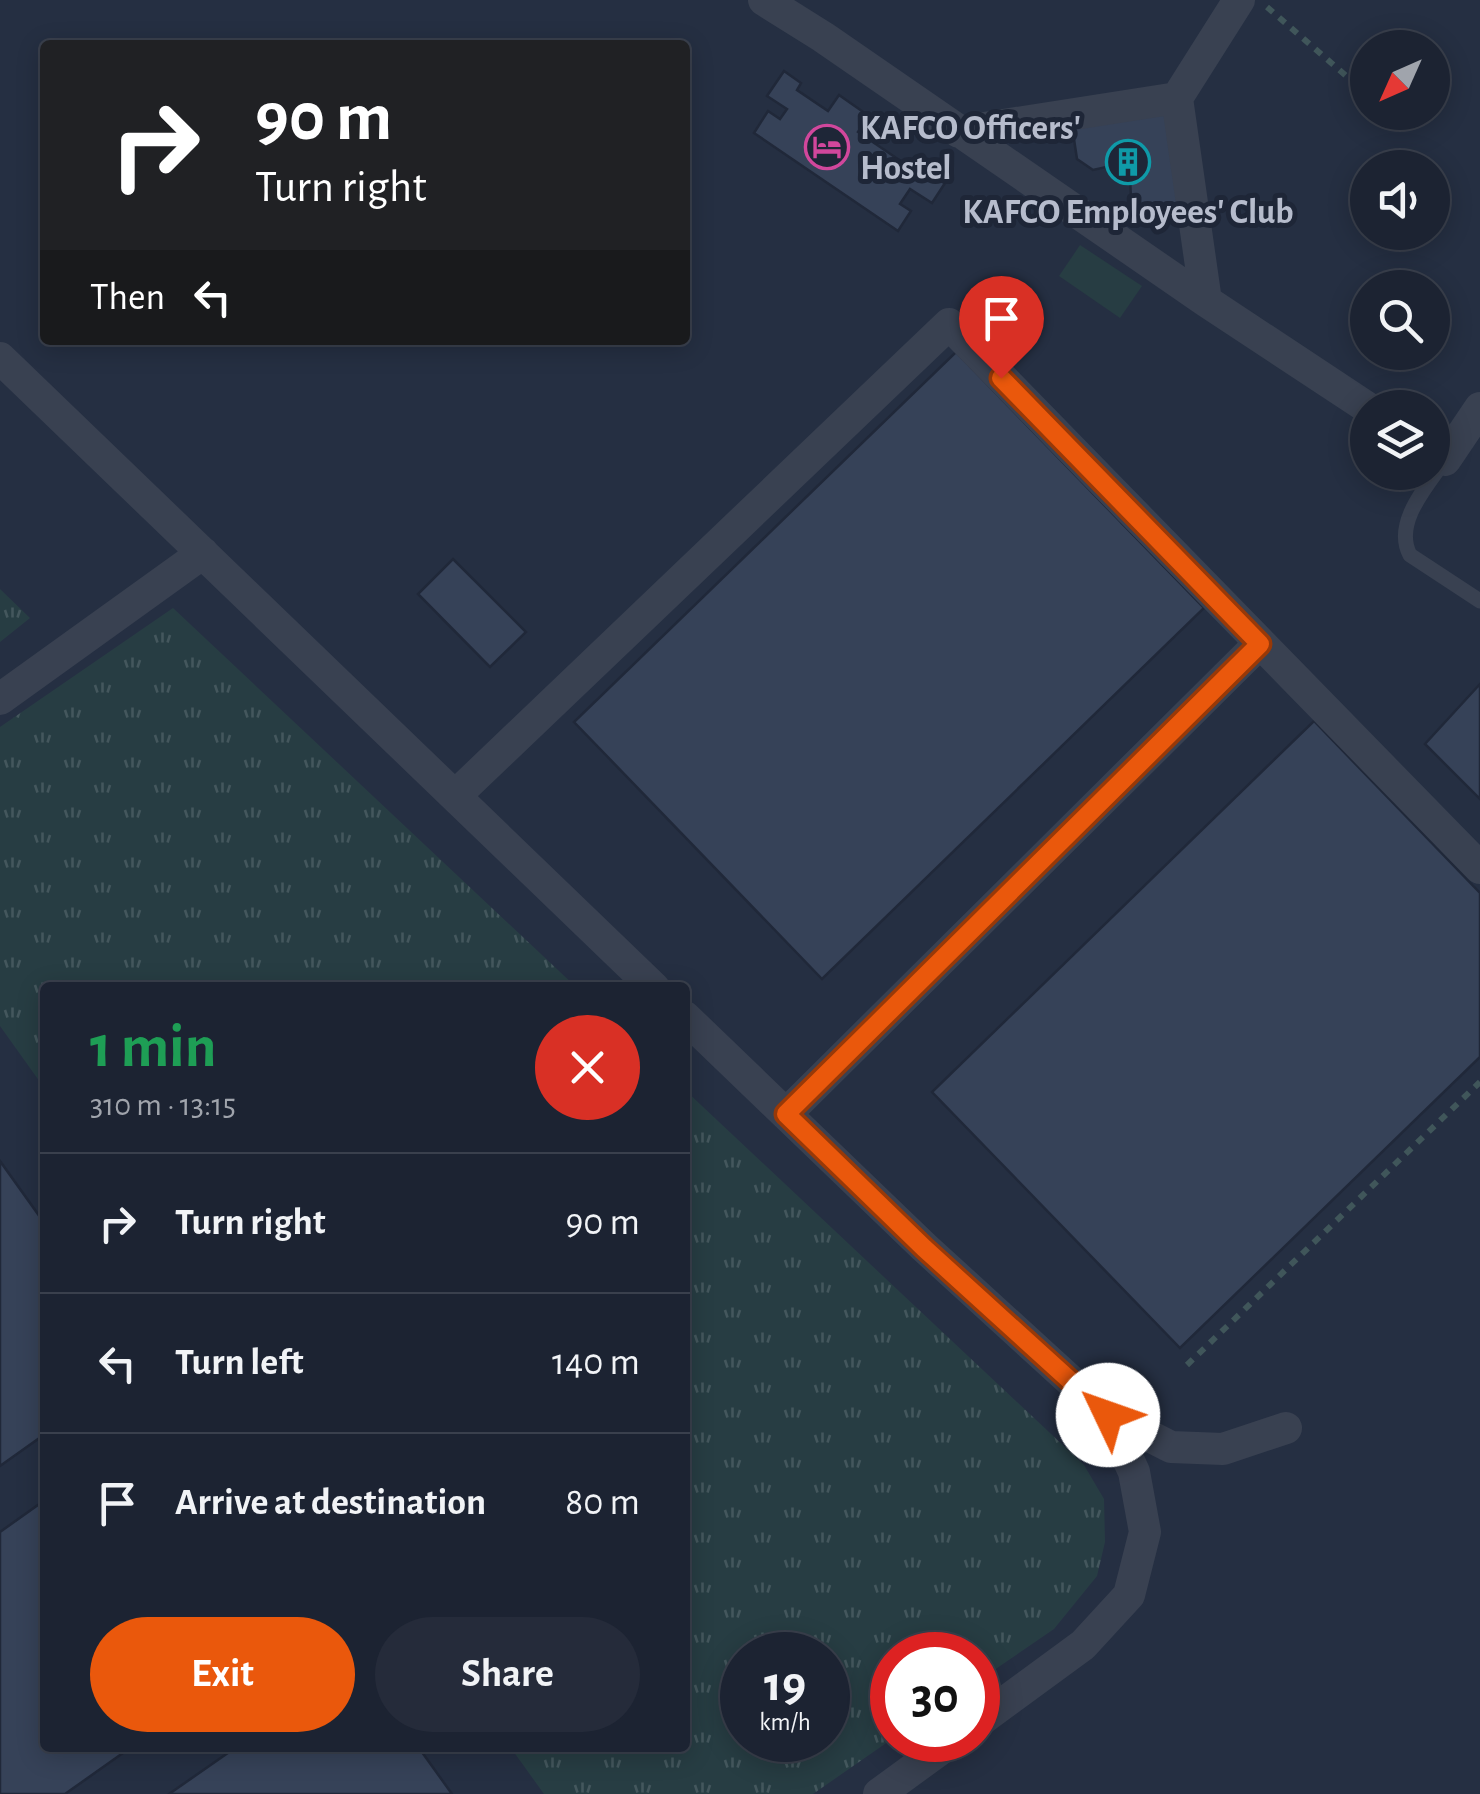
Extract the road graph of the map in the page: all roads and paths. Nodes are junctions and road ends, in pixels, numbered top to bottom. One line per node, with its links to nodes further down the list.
1 (764, 0): 7 (street)
2 (1239, 0): 5 (street)
3 (1258, 0): 4 (path)
4 (1350, 79)
5 (1177, 98): 7 (street); 9 (street)
6 (1409, 130): 8 (path)
7 (959, 132): 9 (street)
8 (1412, 133)
9 (1206, 301): 11 (street)
10 (0, 358): 15 (street)
11 (1350, 396)
12 (1480, 408): 13 (street)
13 (1450, 443)
14 (1422, 490): 16 (lane)
15 (203, 553): 18 (street); 19 (street)
16 (1480, 601)
17 (1260, 644): 19 (street); 20 (street); 24 (street)
18 (0, 698)
19 (456, 796): 21 (street)
20 (1480, 868)
21 (648, 982)
22 (690, 1022): 24 (street)
23 (1480, 1082): 25 (path)
24 (786, 1114): 26 (street)
25 (1186, 1364)
26 (1108, 1415): 27 (street); 28 (street)
27 (1286, 1428)
28 (1000, 1706)
29 (923, 1762): 30 (street)
30 (879, 1794)

